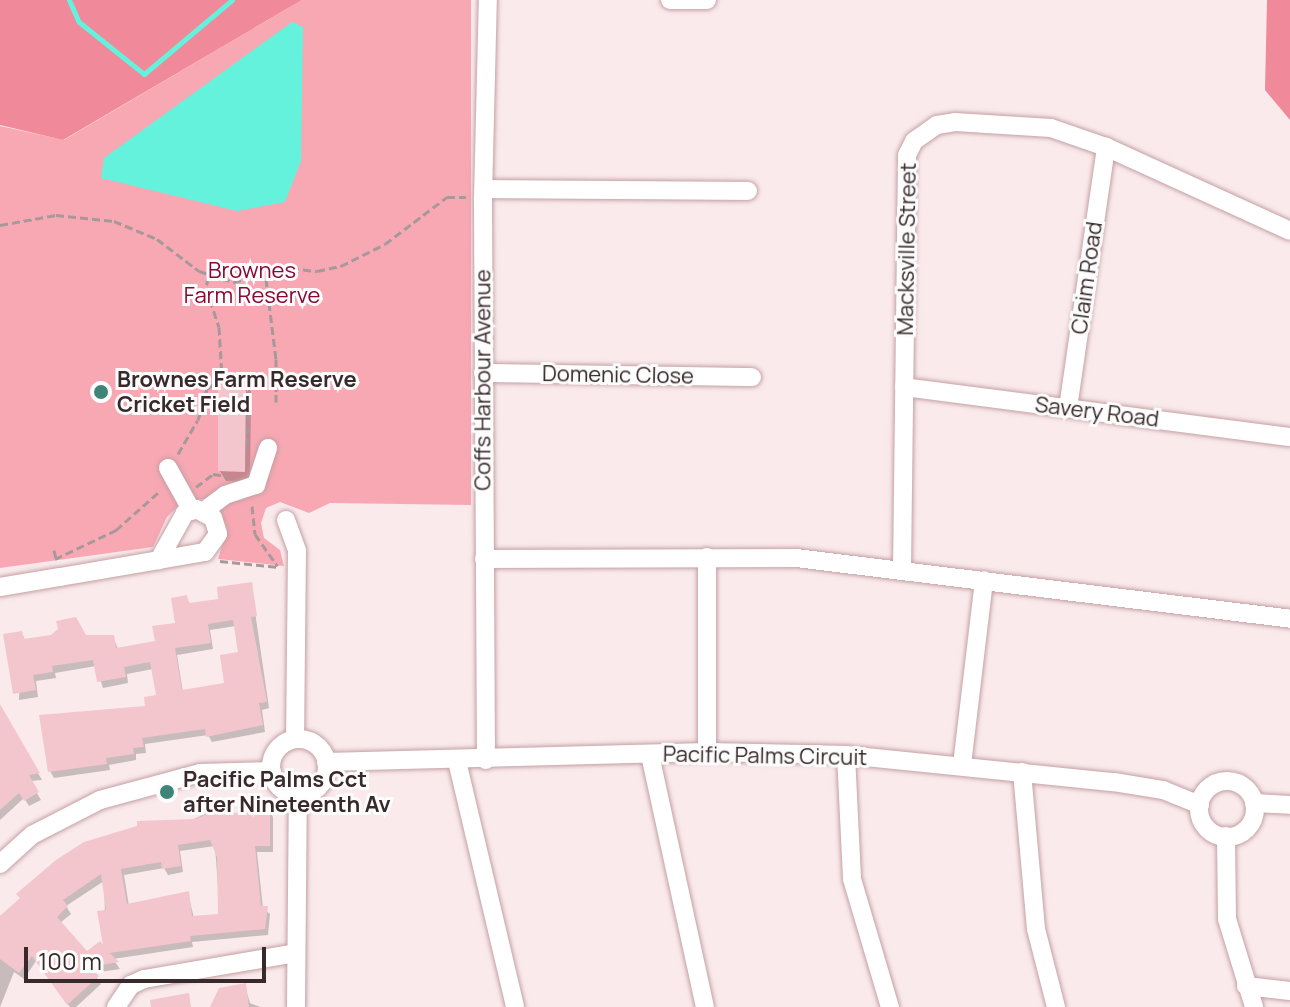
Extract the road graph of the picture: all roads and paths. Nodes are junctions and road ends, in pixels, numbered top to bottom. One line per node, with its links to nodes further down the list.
1 (488, 0): 6 (street, Coffs Harbour Avenue)
2 (670, 0): 3 (street)
3 (706, 1)
4 (1106, 147): 8 (street, Macksville Street); 14 (street, Macksville Street); 16 (street, Claim Road)
5 (748, 191): 6 (street)
6 (477, 193): 10 (path); 11 (street, Coffs Harbour Avenue)
7 (0, 225): 9 (path)
8 (1290, 231)
9 (208, 276): 10 (path); 13 (path)
10 (265, 277): 15 (path)
11 (483, 373): 12 (street, Domenic Close); 26 (street, Coffs Harbour Avenue)
12 (752, 377)
13 (222, 378): 19 (path); 20 (path)
14 (904, 387): 16 (street, Savery Road); 30 (street, Macksville Street)
15 (276, 402)
16 (1068, 408): 17 (street, Savery Road)
17 (1290, 437)
18 (268, 448): 23 (street)
19 (247, 463)
20 (171, 471): 23 (street); 28 (path)
21 (235, 476): 23 (path)
22 (252, 498): 29 (path)
23 (194, 505): 27 (street); 27 (street)
24 (286, 520): 34 (street)
25 (707, 557): 26 (street); 30 (street); 35 (street)
26 (484, 559): 38 (street, Coffs Harbour Avenue)
27 (159, 560): 32 (street)
28 (48, 562)
29 (277, 566)
30 (902, 570): 31 (street)
31 (984, 580): 33 (street); 41 (street)
32 (0, 587)
33 (1290, 619)
34 (295, 739): 40 (street); 42 (street)
35 (707, 752): 36 (street, Pacific Palms Circuit); 37 (street, Pacific Palms Circuit)
36 (650, 755): 38 (street, Pacific Palms Circuit); 56 (street)
37 (846, 755): 41 (street, Pacific Palms Circuit); 57 (street)
38 (486, 760): 39 (street, Pacific Palms Circuit)
39 (457, 761): 40 (street, Pacific Palms Circuit); 55 (street)
40 (326, 762): 44 (street)
41 (962, 765): 43 (street, Pacific Palms Circuit)
42 (272, 771): 44 (street); 49 (street)
43 (1022, 772): 46 (street, Pacific Palms Circuit); 58 (street)
44 (298, 795): 50 (street)
45 (1254, 803): 46 (street); 47 (street); 48 (street)
46 (1200, 805): 48 (street)
47 (1290, 805)
48 (1226, 836): 51 (street)
49 (0, 864)
50 (296, 953): 53 (street); 54 (street)
51 (1246, 986): 52 (street); 59 (street)
52 (1290, 991)
53 (116, 1007)
54 (296, 1007)
55 (515, 1007)
56 (705, 1007)
57 (890, 1007)
58 (1056, 1007)
59 (1254, 1007)

